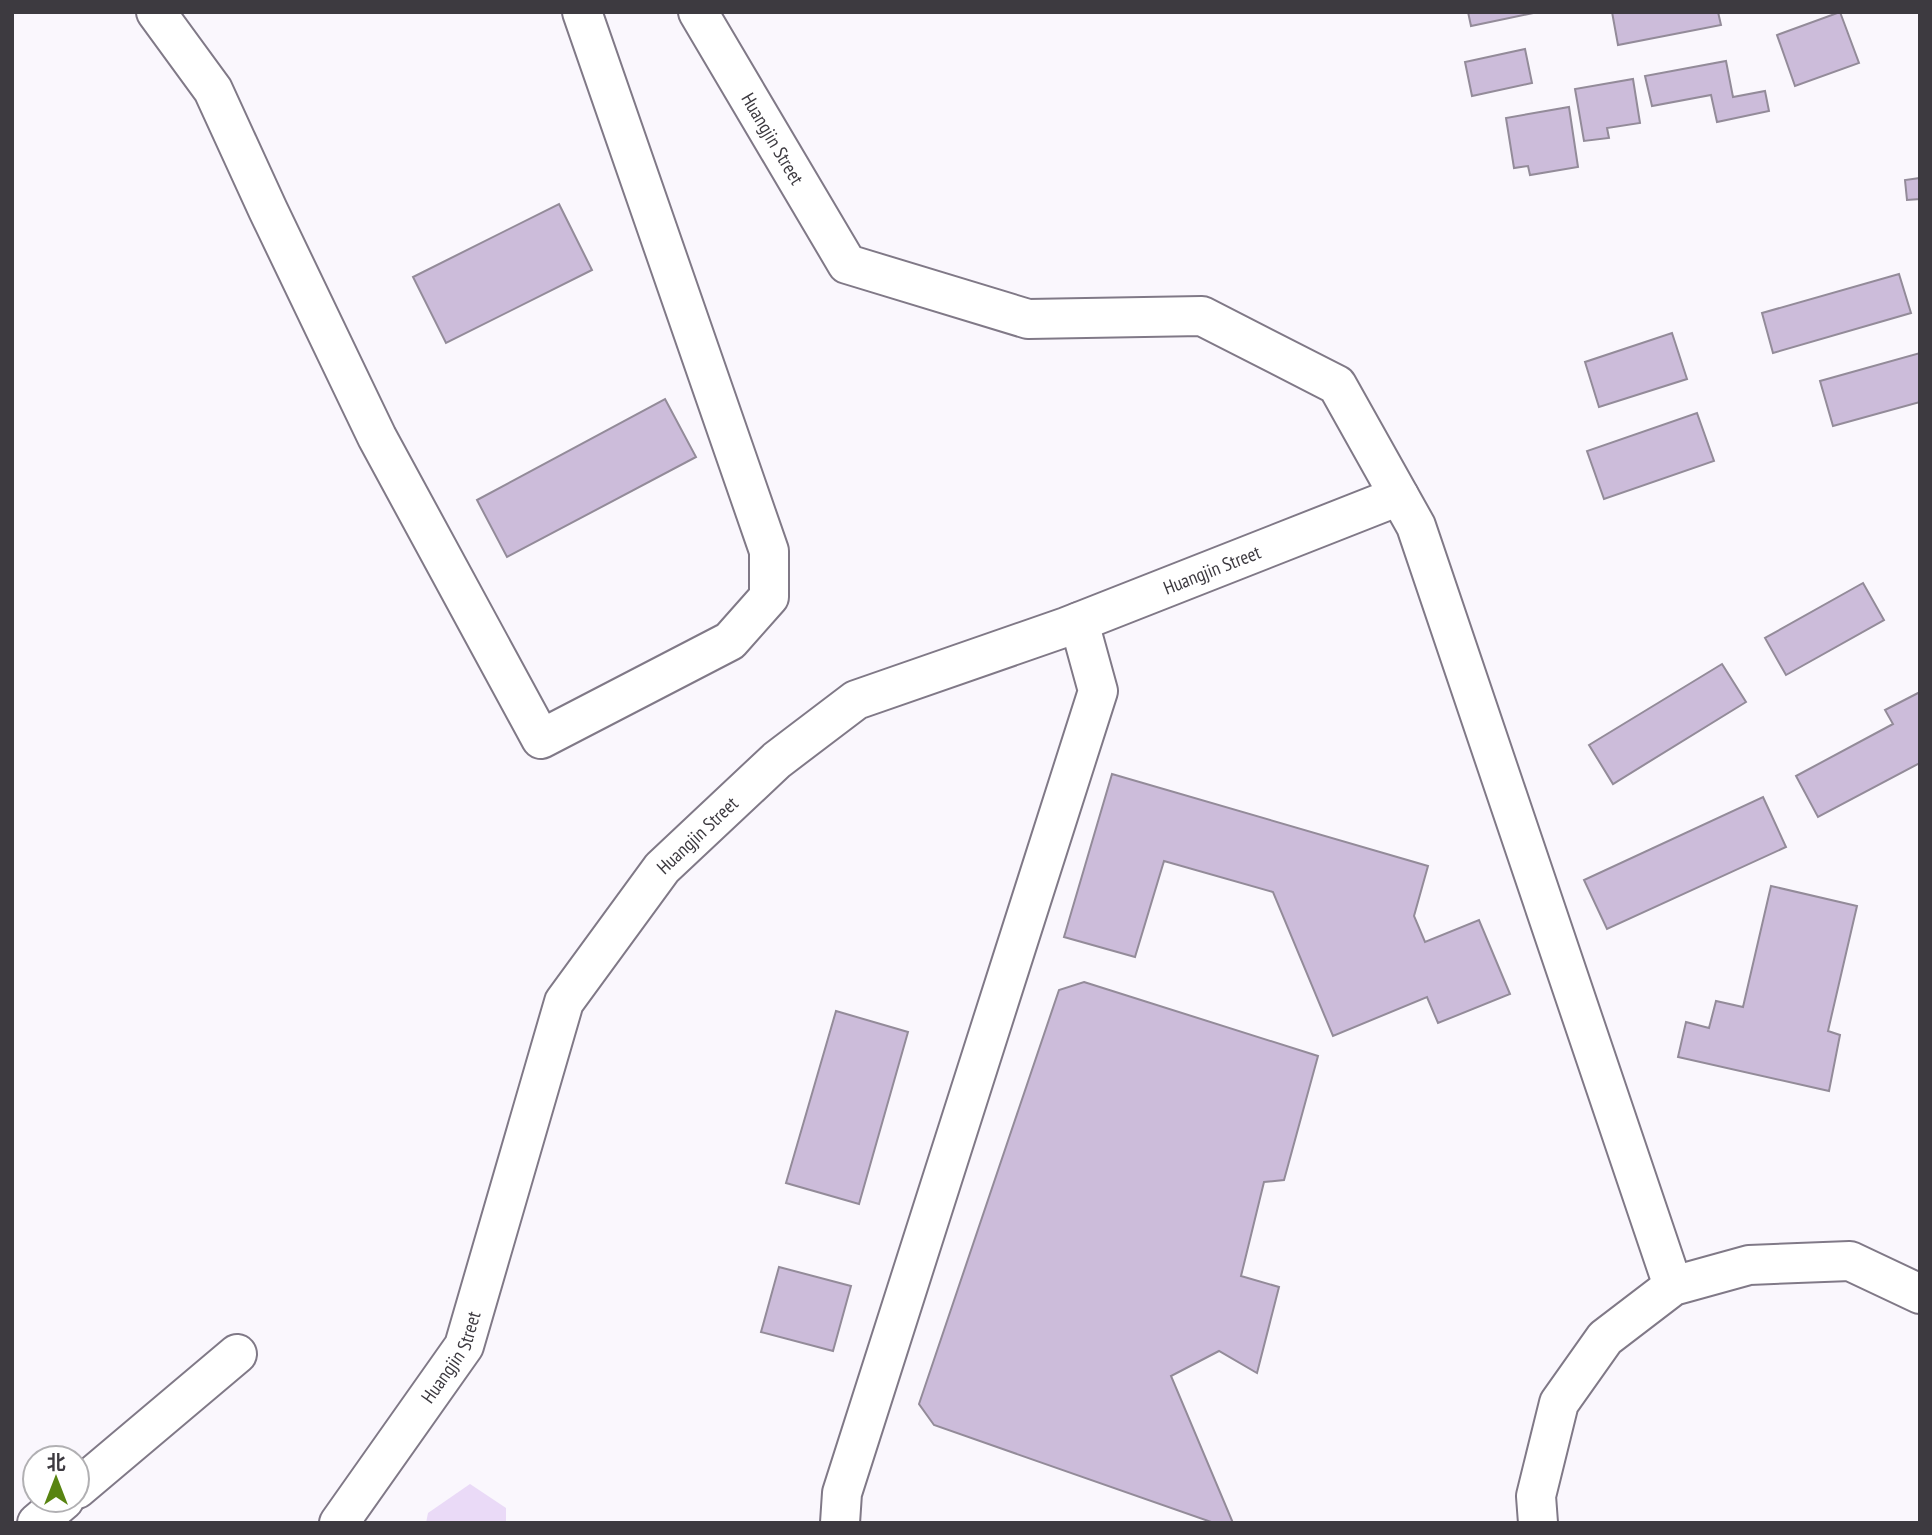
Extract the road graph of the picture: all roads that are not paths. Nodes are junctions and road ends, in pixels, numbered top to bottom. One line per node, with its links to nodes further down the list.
1 (156, 12): 2 (street)
2 (582, 12)
3 (698, 12): 4 (street, Huangjin Street)
4 (1399, 496): 5 (street, Huangjin Street); 6 (street)
5 (1079, 622): 10 (street, Huangjin Street); 11 (street)
6 (1673, 1286): 7 (street); 12 (street)
7 (1920, 1294)
8 (237, 1354): 9 (street)
9 (91, 1477)
10 (339, 1523)
11 (840, 1523)
12 (1538, 1523)

